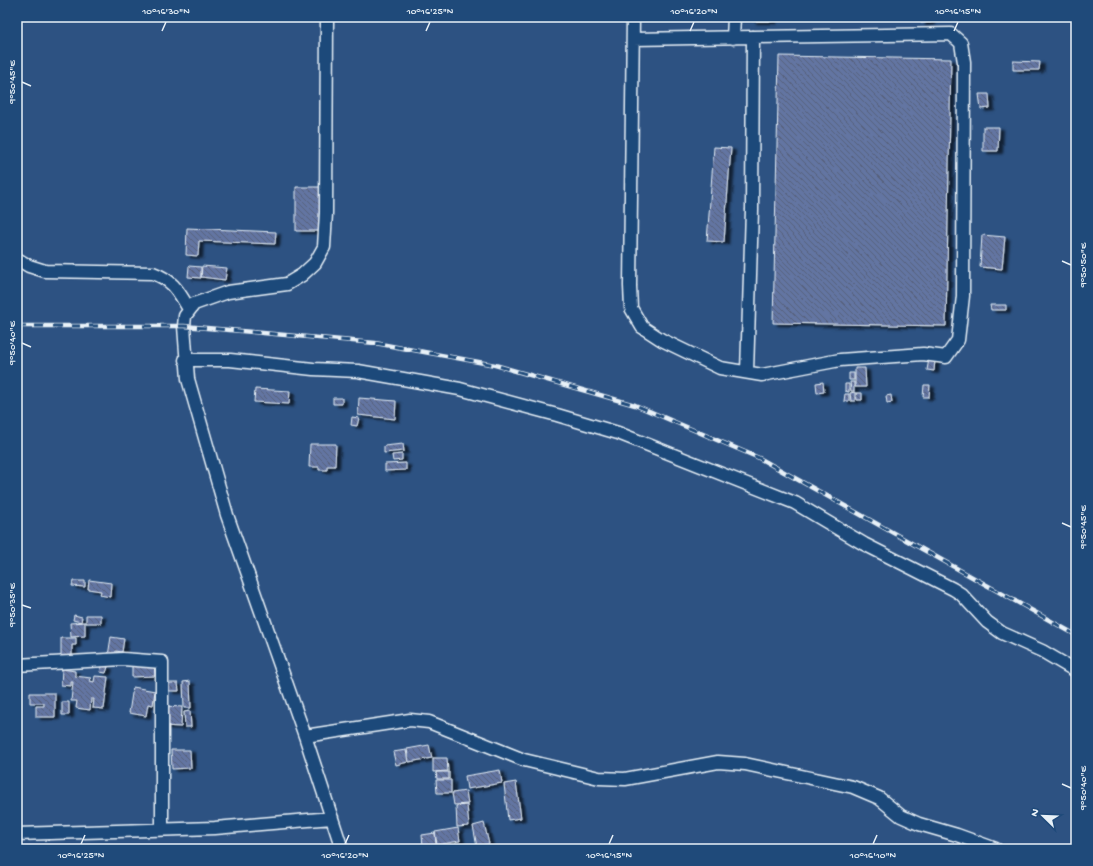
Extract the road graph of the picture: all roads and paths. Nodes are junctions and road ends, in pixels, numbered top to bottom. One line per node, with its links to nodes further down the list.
1 (327, 17): 8 (street)
2 (633, 17): 6 (street)
3 (734, 17): 5 (street)
4 (753, 37): 5 (street); 10 (street); 10 (street)
5 (733, 38): 6 (street)
6 (633, 39): 10 (street)
7 (17, 259): 8 (street)
8 (189, 309): 9 (street)
9 (186, 360): 12 (street); 13 (street)
10 (748, 372)
11 (17, 665): 15 (street)
12 (1076, 671)
13 (305, 736): 14 (street); 18 (street)
14 (332, 818): 15 (street); 17 (street)
15 (162, 829): 16 (street)
16 (17, 834)
17 (342, 849)
18 (996, 849)

